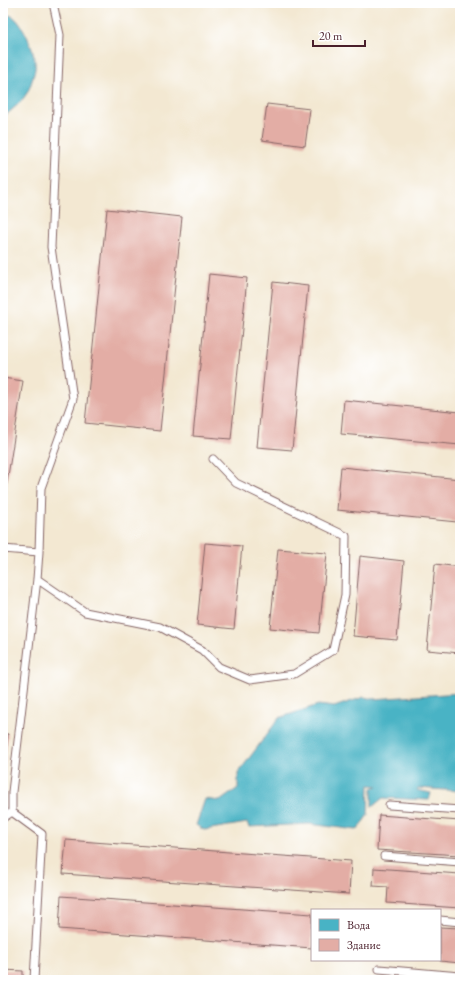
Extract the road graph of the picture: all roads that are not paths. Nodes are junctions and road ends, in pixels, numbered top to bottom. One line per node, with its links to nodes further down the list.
1 (54, 3): 4 (lane)
2 (213, 459): 5 (lane)
3 (3, 549): 4 (lane)
4 (39, 552): 5 (lane)
5 (37, 579): 8 (lane)
6 (389, 805): 7 (lane)
7 (460, 810)
8 (12, 812): 9 (lane); 16 (lane)
9 (3, 818)
10 (384, 856): 11 (lane)
11 (460, 862)
12 (441, 920): 13 (lane)
13 (460, 922)
14 (379, 969): 15 (lane)
15 (460, 976)
16 (34, 980)

